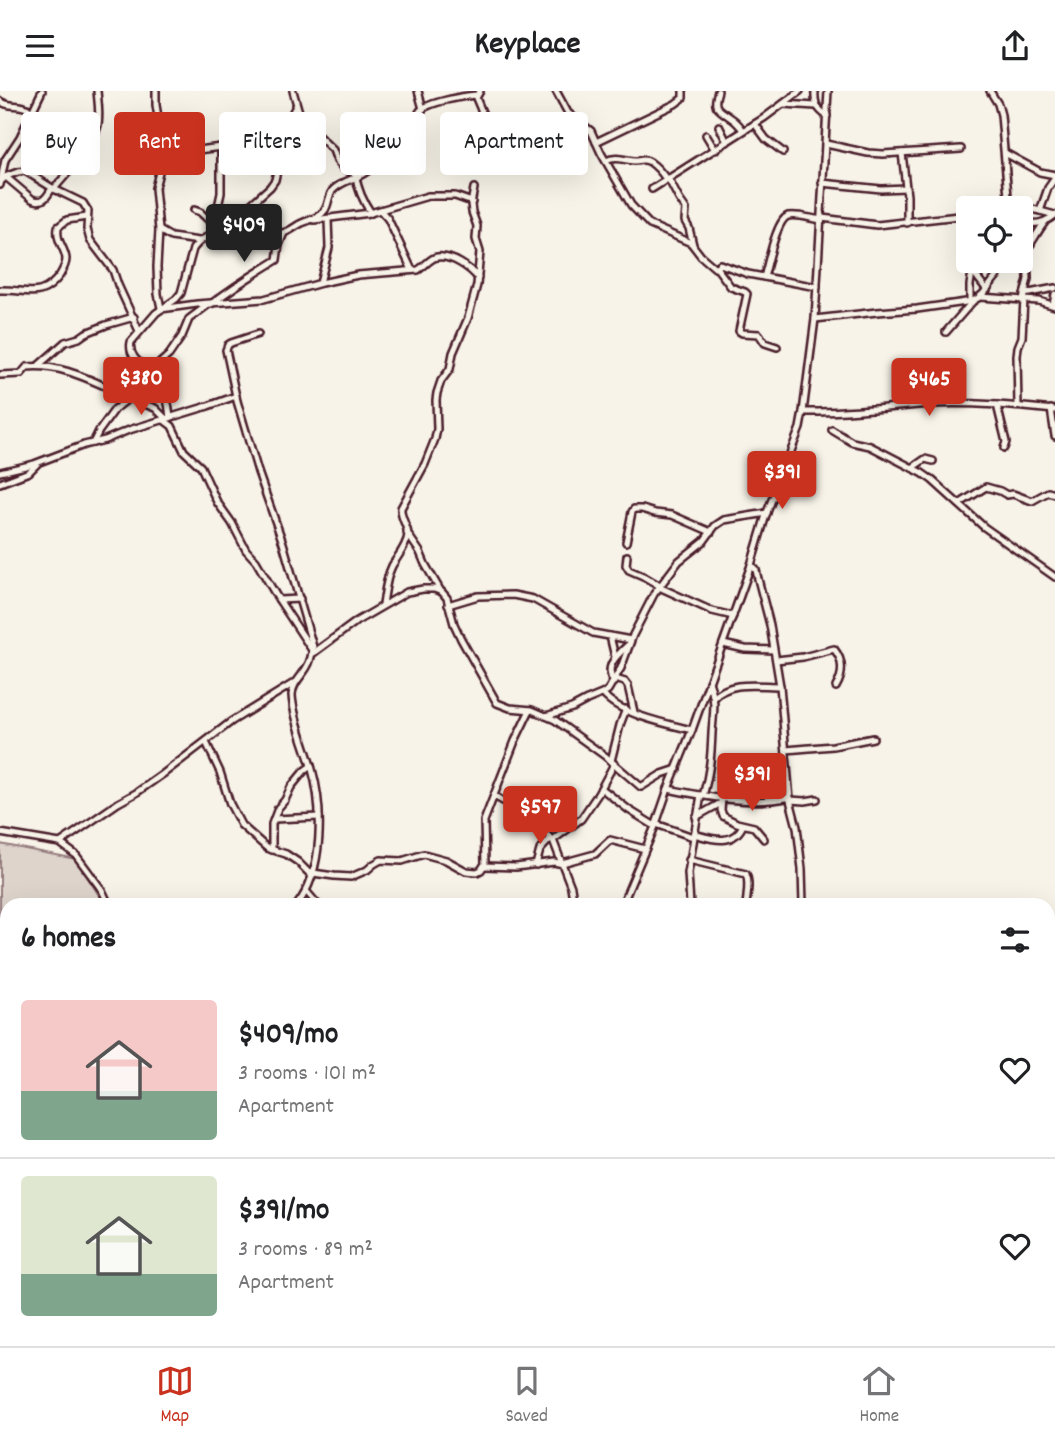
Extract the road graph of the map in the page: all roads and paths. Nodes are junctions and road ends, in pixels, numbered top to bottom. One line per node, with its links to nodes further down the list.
1 (97, 91): 48 (street)
2 (156, 91): 20 (street)
3 (293, 91): 16 (street)
4 (418, 91): 18 (street)
5 (556, 91): 27 (street)
6 (683, 91): 27 (street)
7 (718, 91): 25 (street)
8 (800, 91): 15 (street)
9 (815, 91): 17 (street)
10 (828, 91): 22 (street)
11 (990, 91): 34 (street)
12 (40, 92): 19 (street)
13 (478, 93): 18 (street); 21 (street)
14 (1, 104): 19 (street)
15 (783, 104): 17 (street); 23 (street)
16 (296, 106): 36 (street); 67 (street)
17 (816, 106): 22 (street)
18 (423, 109): 40 (street)
19 (31, 111): 44 (street)
20 (158, 112)
21 (482, 112)
22 (827, 116): 29 (street)
23 (755, 124): 25 (street); 32 (street)
24 (719, 126): 28 (street)
25 (743, 130): 28 (street)
26 (706, 135): 31 (street)
27 (596, 142): 35 (street)
28 (727, 142): 31 (street)
29 (826, 144): 33 (street); 45 (street)
30 (961, 149): 33 (street)
31 (716, 150): 42 (street)
32 (783, 152)
33 (902, 153): 47 (street)
34 (1005, 153): 41 (street); 51 (street)
35 (606, 161): 42 (street); 71 (street)
36 (340, 165)
37 (158, 175): 66 (street)
38 (220, 175): 65 (street)
39 (345, 175): 43 (street)
40 (358, 176): 43 (street); 50 (street)
41 (1055, 177): 56 (street)
42 (667, 179): 49 (street); 71 (street)
43 (347, 180): 50 (street); 62 (street)
44 (2, 181): 48 (street); 48 (street)
45 (822, 183): 47 (street); 61 (street)
46 (474, 188): 52 (street)
47 (906, 188): 64 (street)
48 (53, 189): 58 (street)
49 (652, 189)
50 (359, 192): 57 (street)
51 (1009, 196)
52 (471, 202): 55 (street); 79 (street)
53 (1033, 209): 56 (street)
54 (194, 210): 65 (street)
55 (381, 211): 57 (street); 73 (street)
56 (1042, 211): 63 (street); 63 (street)
57 (371, 213): 60 (street)
58 (88, 217): 83 (street); 92 (street)
59 (956, 217): 64 (street)
60 (328, 219): 62 (street); 80 (street)
61 (822, 219): 64 (street); 78 (street); 81 (street)
62 (311, 220): 68 (street)
63 (1050, 220): 69 (street)
64 (907, 223)
65 (214, 225): 67 (street)
66 (159, 230): 70 (street); 91 (street)
67 (219, 232): 68 (street); 70 (street)
68 (284, 233): 89 (street)
69 (1033, 240)
70 (200, 241): 91 (street)
71 (693, 245): 72 (street)
72 (716, 267): 78 (street); 97 (street)
73 (412, 270): 79 (street); 80 (street)
74 (972, 273): 88 (street)
75 (974, 273): 84 (street)
76 (999, 273): 84 (street)
77 (1028, 273): 87 (street)
78 (764, 277): 81 (street)
79 (478, 278): 122 (street)
80 (320, 283): 89 (street)
81 (817, 287): 93 (street)
82 (1055, 288): 87 (street)
83 (0, 290)
84 (987, 291): 86 (street)
85 (1055, 294): 90 (street)
86 (981, 297): 87 (street); 88 (street)
87 (1024, 297): 90 (street); 105 (street)
88 (971, 302): 93 (street); 95 (street)
89 (210, 304): 91 (street); 99 (street)
90 (1054, 306)
91 (160, 309): 94 (street)
92 (134, 317): 94 (street); 98 (street)
93 (815, 319): 107 (street)
94 (139, 331): 99 (street)
95 (946, 332)
96 (258, 334): 101 (street)
97 (776, 347)
98 (38, 366): 100 (street); 102 (street)
99 (148, 369): 102 (street); 108 (street)
100 (0, 375)
101 (236, 396): 108 (street); 129 (street)
102 (129, 398): 108 (street); 111 (street)
103 (1055, 403): 106 (street)
104 (998, 405): 105 (street); 107 (street); 112 (street)
105 (1018, 406): 106 (street)
106 (1052, 409): 110 (street)
107 (803, 412): 120 (street)
108 (166, 419): 111 (street); 130 (street)
109 (832, 430): 115 (street)
110 (1055, 436)
111 (93, 443): 114 (street)
112 (1004, 448)
113 (933, 461): 115 (street)
114 (40, 462): 116 (street); 117 (street)
115 (912, 468): 119 (street)
116 (0, 471)
117 (0, 483)
118 (1055, 494): 119 (street)
119 (959, 504): 126 (street)
120 (767, 513): 121 (street); 125 (street)
121 (711, 532): 123 (street); 127 (street)
122 (407, 533): 128 (street); 131 (street)
123 (625, 542)
124 (627, 556): 127 (street)
125 (751, 565): 133 (street); 137 (street)
126 (1055, 577)
127 (659, 587): 133 (street); 135 (street)
128 (441, 592): 131 (street); 132 (street)
129 (300, 599): 130 (street); 138 (street)
130 (279, 600): 138 (street)
131 (383, 605): 138 (street)
132 (449, 605): 134 (street); 149 (street)
133 (733, 615): 136 (street)
134 (610, 636): 135 (street); 139 (street)
135 (631, 642): 139 (street); 141 (street)
136 (723, 644): 137 (street); 143 (street)
137 (774, 650): 140 (street)
138 (312, 652): 142 (street)
139 (615, 658): 141 (street)
140 (776, 660): 144 (street); 145 (street)
141 (615, 680): 146 (street); 150 (street)
142 (298, 681): 154 (street); 157 (street)
143 (709, 683): 147 (street); 152 (street)
144 (780, 686): 147 (street); 155 (street)
145 (836, 687)
146 (603, 694): 148 (street); 151 (street)
147 (714, 698): 161 (street)
148 (626, 709): 150 (street); 156 (street)
149 (530, 710): 151 (street); 162 (street)
150 (634, 712): 152 (street)
151 (546, 716): 156 (street)
152 (692, 730): 158 (street)
153 (873, 738): 155 (street)
154 (206, 741): 178 (street); 180 (street)
155 (786, 750): 163 (street)
156 (613, 763): 158 (street); 159 (street)
157 (311, 766): 169 (street); 171 (street)
158 (677, 769): 160 (street)
159 (601, 788): 172 (street); 176 (street)
160 (668, 789): 161 (street); 172 (street)
161 (702, 795): 165 (street); 166 (street)
162 (494, 796): 176 (street); 184 (street)
163 (790, 799): 164 (street); 165 (street); 194 (street)
164 (817, 799)
165 (721, 800): 167 (street); 168 (street)
166 (700, 803): 167 (street); 170 (street)
167 (710, 809): 168 (street); 170 (street)
168 (721, 814): 173 (street)
169 (319, 817): 171 (street); 185 (street)
170 (696, 817): 175 (street)
171 (274, 820): 180 (street)
172 (656, 825): 175 (street); 179 (street)
173 (743, 825): 175 (street); 177 (street)
174 (0, 834): 178 (street)
175 (693, 835): 181 (street)
176 (552, 839): 182 (street); 183 (street)
177 (764, 839)
178 (60, 843): 187 (street)
179 (645, 849): 182 (street); 191 (street)
180 (272, 850): 185 (street)
181 (689, 860): 192 (street); 193 (street)
182 (563, 863): 183 (street); 190 (street)
183 (536, 865): 184 (street)
184 (484, 866): 185 (street)
185 (312, 874): 186 (street)
186 (306, 891): 188 (street); 189 (street)
187 (106, 898)
188 (302, 898)
189 (312, 898)
190 (573, 898)
191 (625, 898)
192 (690, 898)
193 (747, 898)
194 (803, 898)

